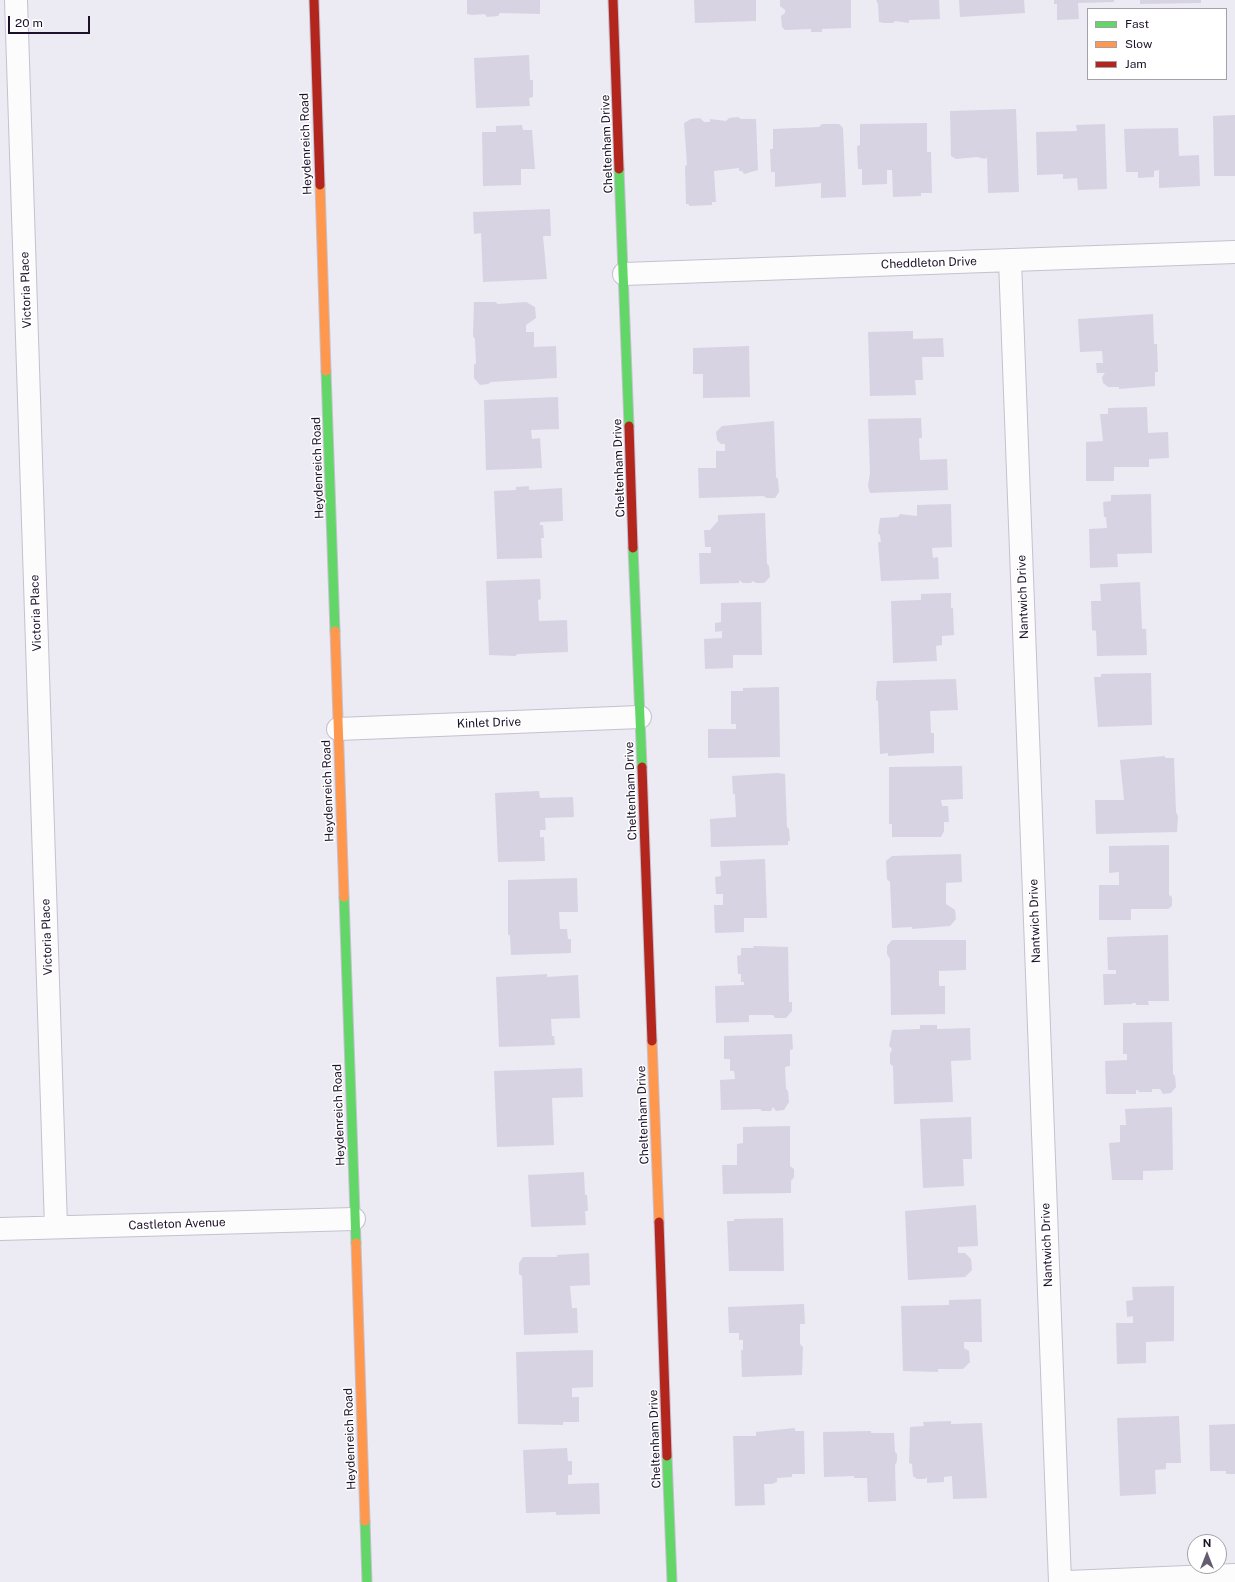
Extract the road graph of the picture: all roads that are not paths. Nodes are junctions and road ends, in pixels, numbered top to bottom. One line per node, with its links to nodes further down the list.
1 (16, 0): 10 (street, Victoria Place)
2 (314, 0): 8 (street, Heydenreich Road)
3 (613, 0): 6 (street, Cheltenham Drive)
4 (1235, 252): 5 (street, Cheddleton Drive)
5 (1010, 260): 6 (street, Cheddleton Drive); 15 (street, Nantwich Drive)
6 (624, 274): 7 (street, Cheltenham Drive)
7 (640, 717): 8 (street, Kinlet Drive); 14 (street, Cheltenham Drive)
8 (338, 729): 9 (street, Heydenreich Road)
9 (354, 1219): 10 (street, Castleton Avenue); 13 (street, Heydenreich Road)
10 (56, 1227): 11 (street, Castleton Avenue)
11 (0, 1229)
12 (1235, 1575): 16 (street)
13 (367, 1582)
14 (672, 1582)
15 (1060, 1582)
16 (1068, 1582)

